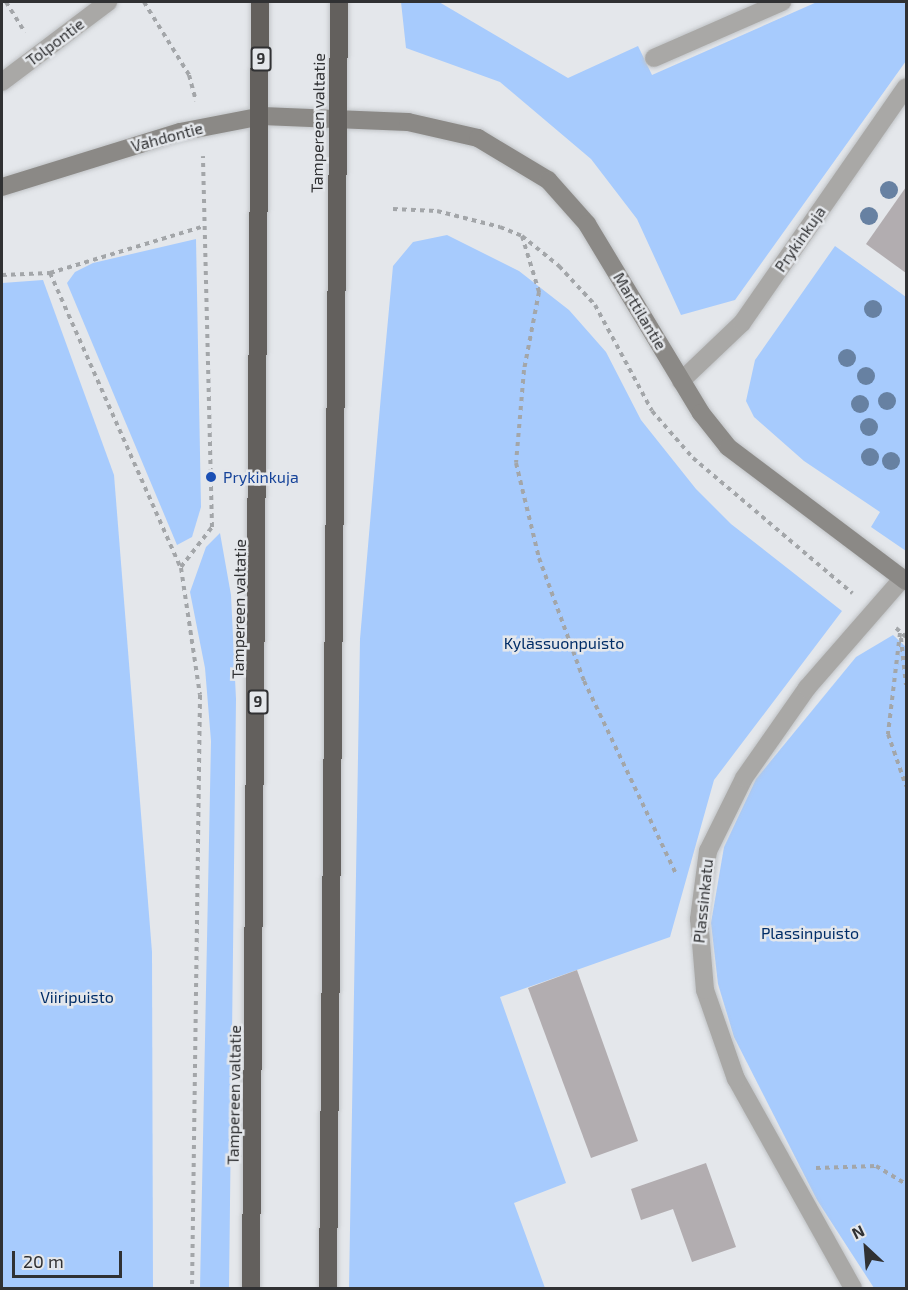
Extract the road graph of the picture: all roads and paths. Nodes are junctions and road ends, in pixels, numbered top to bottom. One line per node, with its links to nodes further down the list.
1 (108, 2): 8 (street, Tolpontie)
2 (144, 2): 7 (path)
3 (260, 2): 11 (highway, Tampereen valtatie / 9)
4 (339, 2): 10 (highway, Tampereen valtatie)
5 (782, 2): 6 (street)
6 (654, 58)
7 (189, 75)
8 (2, 82)
9 (906, 87): 17 (street, Prykinkuja)
10 (337, 115): 11 (street, Vahdontie); 17 (street, Marttilantie); 30 (highway, Tampereen valtatie)
11 (262, 116): 12 (street, Vahdontie); 29 (highway, Tampereen valtatie / 9)
12 (2, 187)
13 (393, 209): 14 (path)
14 (522, 236): 20 (path); 25 (path)
15 (50, 273): 16 (path); 18 (path); 18 (path)
16 (2, 274)
17 (681, 381): 19 (street, Marttilantie)
18 (181, 568): 28 (path)
19 (905, 579): 20 (street, Plassinkatu)
20 (874, 609): 21 (path); 25 (street, Plassinkatu)
21 (900, 632): 22 (path); 23 (path); 24 (path)
22 (906, 637)
23 (906, 685)
24 (906, 786)
25 (700, 910): 26 (street, Plassinkatu)
26 (783, 1169): 27 (path); 31 (street, Plassinkatu)
27 (906, 1184)
28 (192, 1288)
29 (251, 1288)
30 (328, 1288)
31 (853, 1288)

